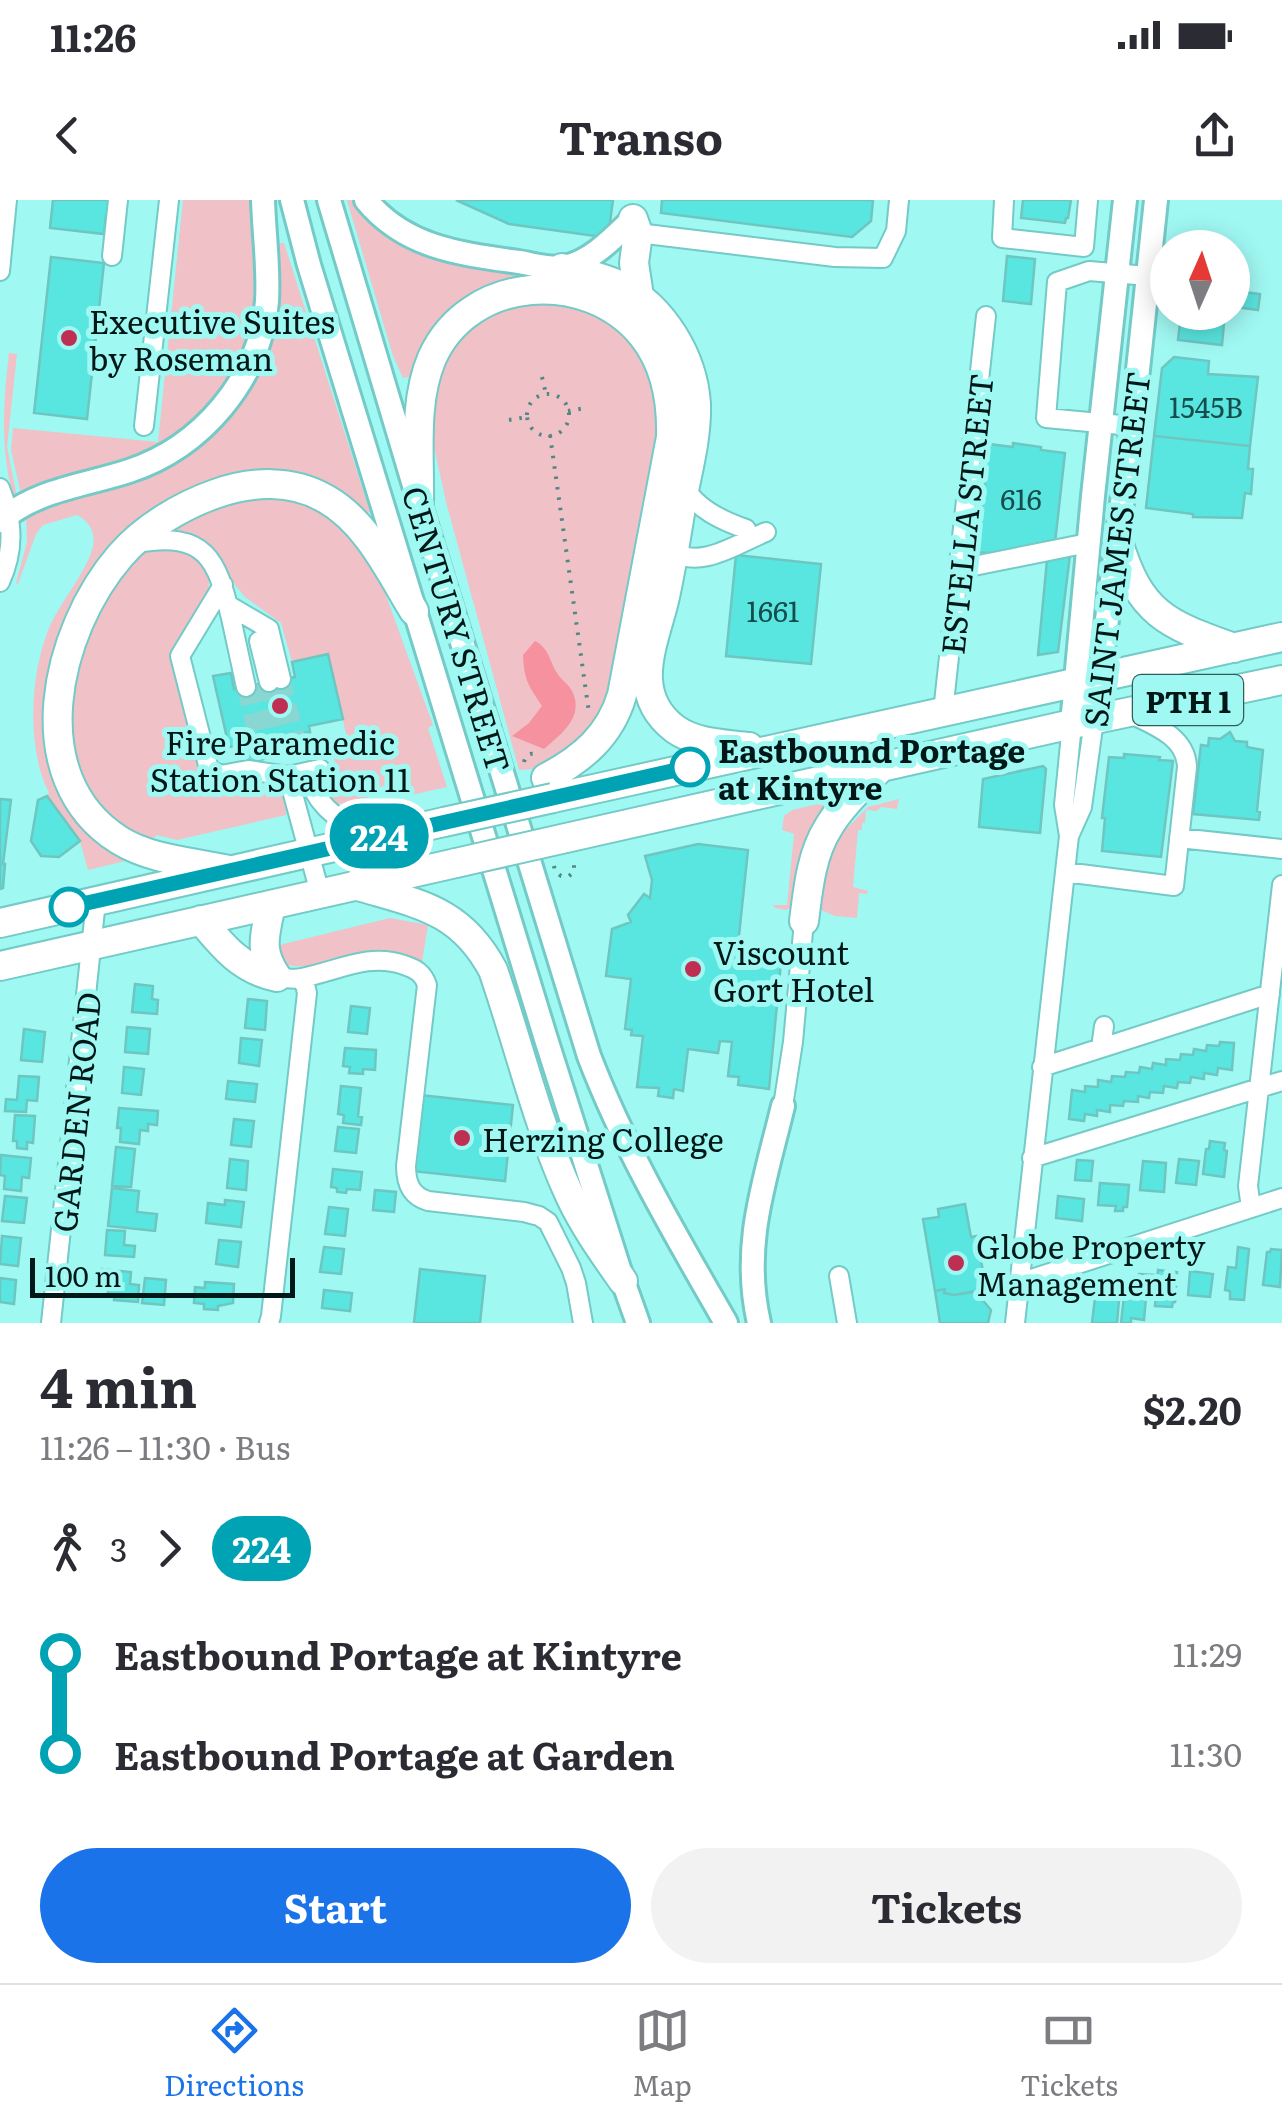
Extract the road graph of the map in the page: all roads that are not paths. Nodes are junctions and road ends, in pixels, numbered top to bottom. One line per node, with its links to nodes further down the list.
1 (7, 200): 17 (street)
2 (118, 200): 15 (street)
3 (169, 200): 24 (street)
4 (262, 200): 29 (main road)
5 (292, 200): 39 (main road, CENTURY STREET)
6 (329, 200): 28 (main road, CENTURY STREET)
7 (366, 200): 16 (main road)
8 (899, 200): 13 (street)
9 (1004, 200): 14 (street)
10 (1088, 200): 14 (street)
11 (1125, 200): 19 (main road, SAINT JAMES STREET)
12 (1156, 200): 20 (main road, SAINT JAMES STREET)
13 (635, 218): 16 (main road); 21 (highway)
14 (1084, 247): 18 (street)
15 (112, 256)
16 (562, 268): 21 (highway)
17 (0, 271)
18 (1089, 271): 19 (street); 23 (street)
19 (1116, 274): 20 (street); 23 (main road, SAINT JAMES STREET)
20 (1148, 276): 25 (main road, SAINT JAMES STREET)
21 (638, 296): 27 (highway)
22 (986, 316): 36 (street, ESTELLA STREET)
23 (1100, 423): 25 (street); 33 (main road, SAINT JAMES STREET)
24 (144, 426)
25 (1132, 426): 32 (main road, SAINT JAMES STREET)
26 (0, 488): 29 (street)
27 (673, 489): 28 (highway); 30 (street); 35 (highway); 51 (highway)
28 (419, 502): 87 (main road, CENTURY STREET)
29 (4, 517): 37 (street)
30 (746, 529)
31 (766, 532): 35 (street)
32 (1118, 541): 42 (highway); 43 (main road, SAINT JAMES STREET)
33 (1088, 542): 36 (street); 43 (main road, SAINT JAMES STREET)
34 (132, 544): 38 (street); 39 (highway); 56 (highway)
35 (673, 554): 48 (highway)
36 (959, 570): 45 (street, ESTELLA STREET)
37 (0, 582)
38 (223, 585): 40 (street); 49 (street)
39 (414, 612): 81 (main road, CENTURY STREET)
40 (241, 613): 40 (street)
41 (1282, 637): 42 (highway, PTH 1)
42 (1235, 649): 43 (highway, PTH 1)
43 (1088, 679): 45 (highway, PTH 1); 47 (main road, SAINT JAMES STREET)
44 (1282, 680): 46 (highway, PTH 1)
45 (943, 712): 48 (highway, PTH 1)
46 (1128, 713): 47 (highway, PTH 1); 53 (street)
47 (1083, 722): 50 (highway, PTH 1); 57 (street, SAINT JAMES STREET)
48 (770, 750): 51 (highway, PTH 1)
49 (289, 766): 52 (street); 55 (street)
50 (881, 767): 59 (highway, PTH 1, bridge); 64 (highway)
51 (540, 773): 52 (highway, PTH 1, bridge)
52 (370, 838): 55 (highway, PTH 1)
53 (1180, 838): 54 (street); 57 (street)
54 (1282, 849)
55 (309, 852): 56 (highway, PTH 1); 60 (street)
56 (229, 870): 61 (highway, PTH 1)
57 (1065, 872): 73 (street, SAINT JAMES STREET)
58 (1282, 884): 66 (street)
59 (355, 885): 60 (highway, PTH 1); 81 (highway)
60 (320, 894): 62 (highway, PTH 1)
61 (96, 901): 65 (highway, PTH 1); 67 (street, GARDEN ROAD)
62 (271, 905): 63 (highway, PTH 1); 69 (highway)
63 (201, 920): 67 (highway, PTH 1); 69 (highway)
64 (804, 921): 76 (street)
65 (0, 923)
66 (1279, 939): 70 (street)
67 (92, 945): 68 (highway, PTH 1); 83 (street, GARDEN ROAD)
68 (0, 966)
69 (288, 978): 84 (street); 85 (street)
70 (1270, 994): 72 (street); 75 (street)
71 (1104, 1026): 72 (street)
72 (1101, 1048): 73 (street)
73 (1042, 1068): 77 (street, SAINT JAMES STREET)
74 (1282, 1080): 75 (street)
75 (1257, 1089): 77 (street); 79 (street)
76 (783, 1106): 88 (main road)
77 (1032, 1158): 82 (street, SAINT JAMES STREET)
78 (1282, 1198): 79 (street)
79 (1251, 1208): 82 (street)
80 (839, 1276): 89 (street)
81 (623, 1281): 86 (main road, CENTURY STREET)
82 (1018, 1282): 90 (street, SAINT JAMES STREET)
83 (51, 1323)
84 (268, 1323)
85 (583, 1323)
86 (638, 1323)
87 (726, 1323)
88 (760, 1323)
89 (848, 1323)
90 (1014, 1323)

